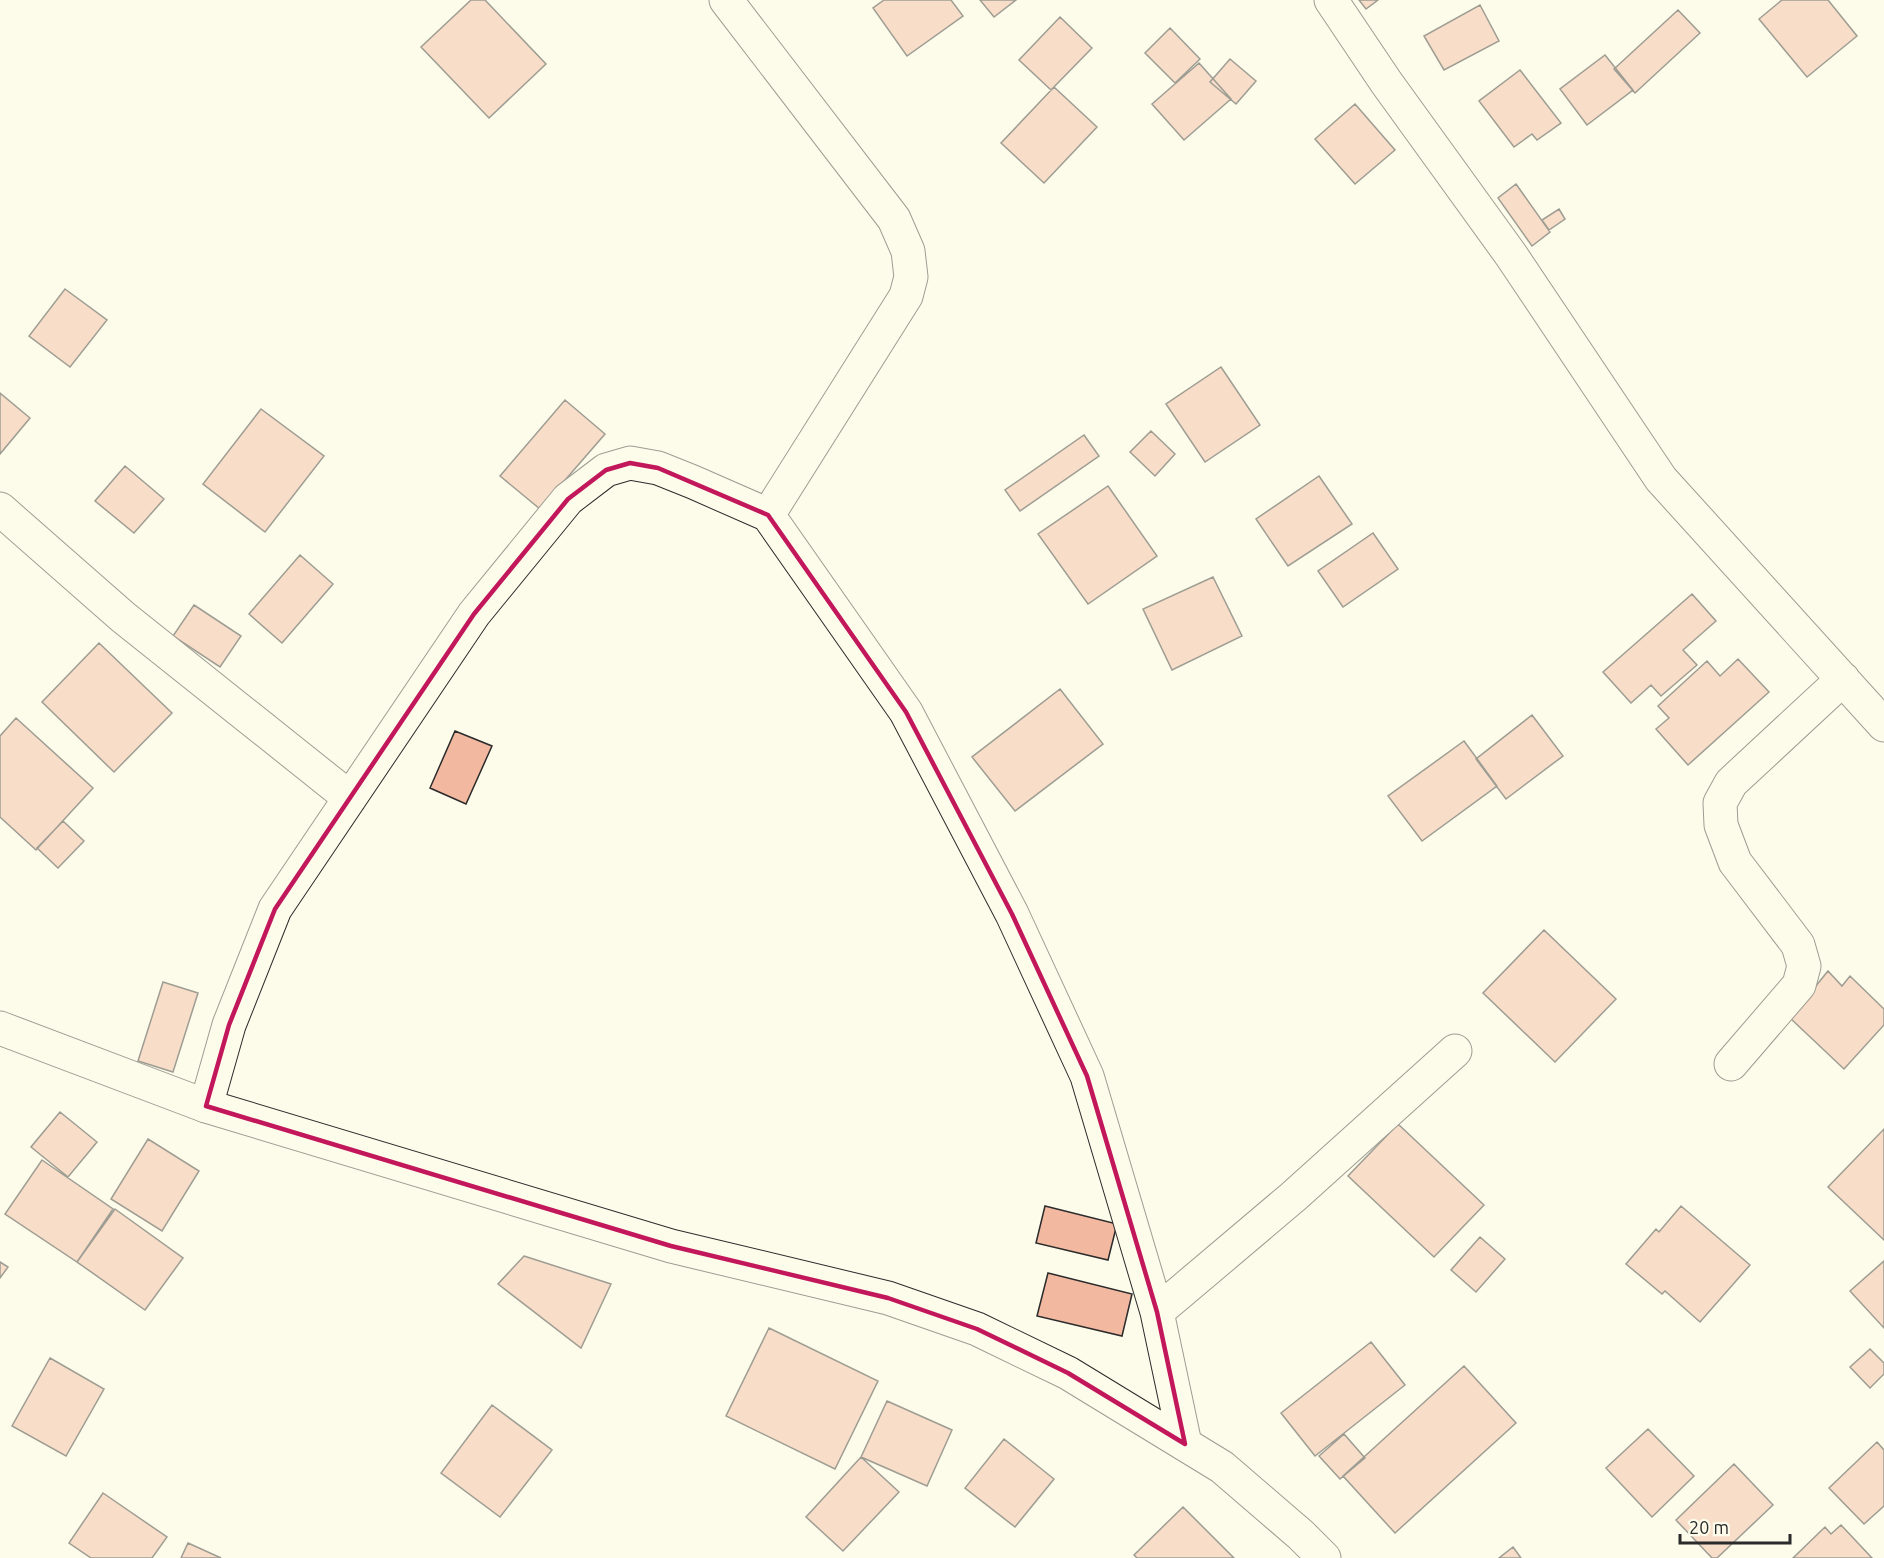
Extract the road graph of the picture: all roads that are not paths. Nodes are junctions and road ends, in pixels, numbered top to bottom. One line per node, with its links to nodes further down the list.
1 (726, 0): 4 (street)
2 (1331, 0): 5 (street)
3 (0, 509): 7 (street)
4 (768, 514): 7 (street); 12 (street)
5 (1843, 679): 6 (street); 10 (street)
6 (1884, 724)
7 (350, 798): 11 (street)
8 (0, 1028): 11 (street)
9 (1455, 1051): 12 (street)
10 (1731, 1064)
11 (206, 1106): 13 (street)
12 (1157, 1311): 13 (street)
13 (1185, 1444): 14 (street)
14 (1324, 1558)

